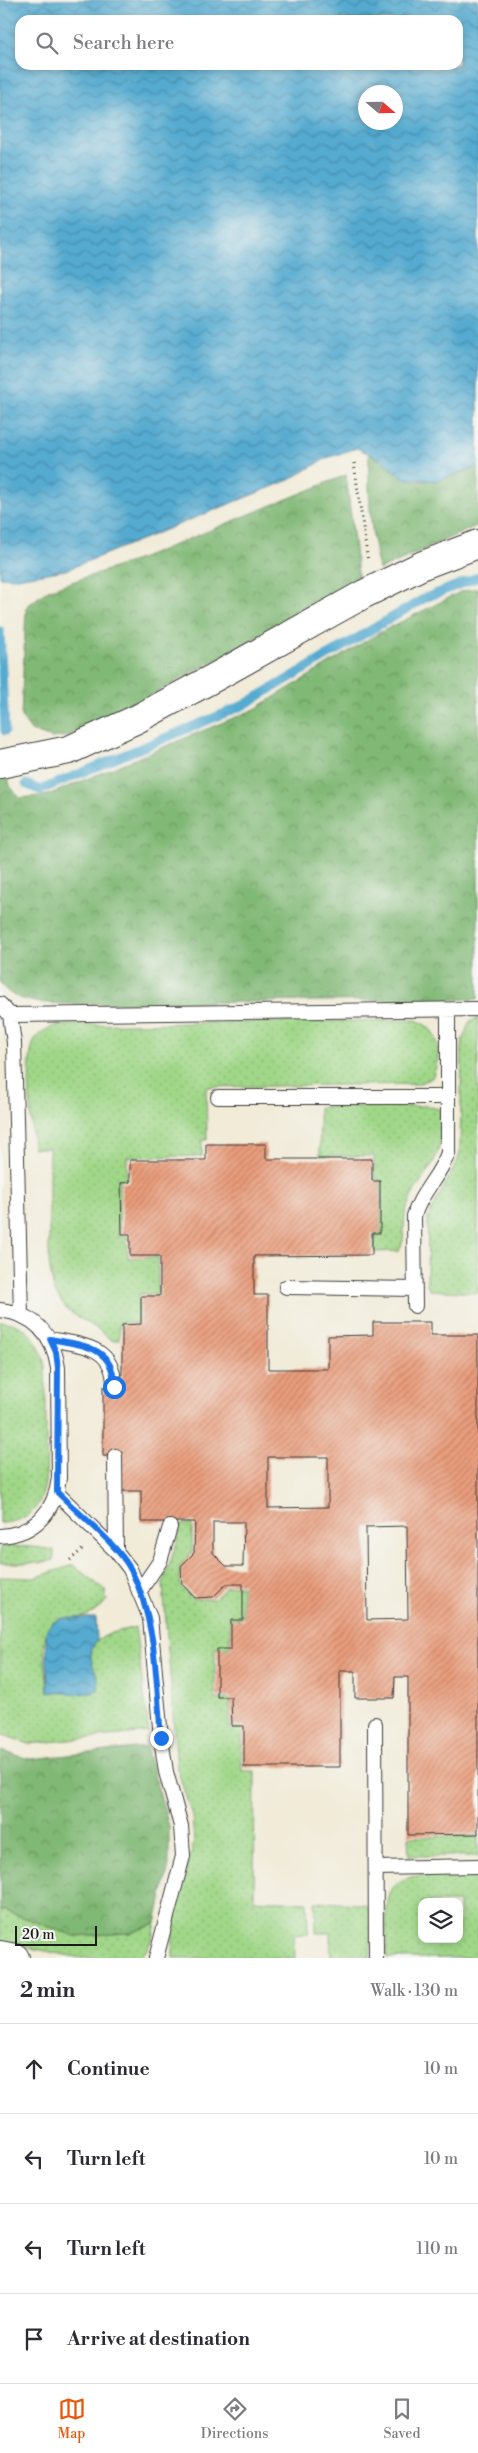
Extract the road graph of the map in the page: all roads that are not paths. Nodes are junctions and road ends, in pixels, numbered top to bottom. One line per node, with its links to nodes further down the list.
1 (478, 544): 2 (street)
2 (0, 764)
3 (0, 1004): 6 (lane)
4 (478, 1009): 5 (lane)
5 (448, 1010): 6 (lane); 8 (lane)
6 (10, 1015): 13 (lane)
7 (218, 1096): 8 (lane)
8 (448, 1097): 10 (lane)
9 (286, 1287): 10 (lane)
10 (415, 1288): 11 (lane)
11 (415, 1306)
12 (0, 1310): 13 (lane)
13 (21, 1315): 14 (lane)
14 (50, 1339): 15 (lane); 17 (lane)
15 (114, 1387)
16 (115, 1456): 20 (lane)
17 (57, 1492): 19 (lane); 20 (lane)
18 (170, 1527): 21 (lane)
19 (0, 1536)
20 (116, 1551): 21 (lane)
21 (139, 1592): 27 (lane)
22 (375, 1724): 24 (lane)
23 (478, 1866): 24 (lane)
24 (377, 1868): 28 (lane)
25 (0, 1955): 26 (street)
26 (15, 1958)
27 (156, 1958)
28 (376, 1958)

